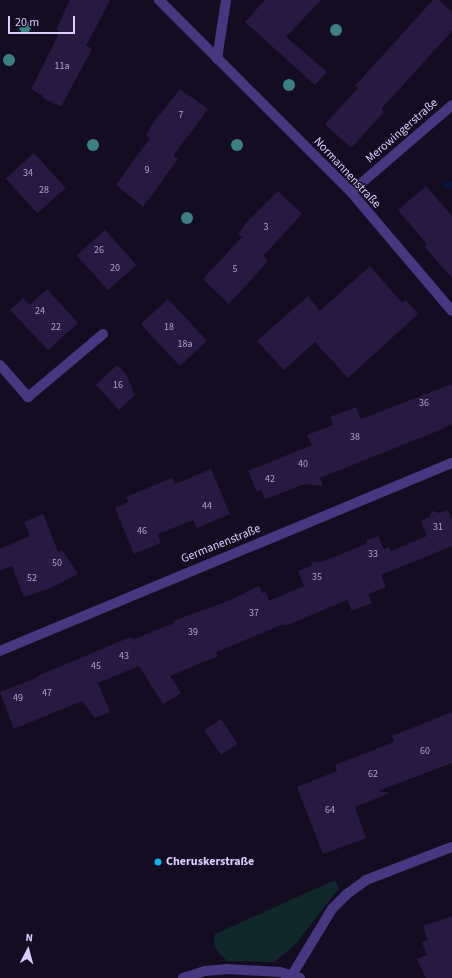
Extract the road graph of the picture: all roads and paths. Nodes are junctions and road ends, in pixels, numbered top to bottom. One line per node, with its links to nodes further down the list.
1 (159, 0): 3 (street, Normannenstraße)
2 (226, 0): 3 (street)
3 (217, 59): 5 (street, Normannenstraße)
4 (452, 105): 5 (street, Merowingerstraße)
5 (351, 192): 6 (street, Normannenstraße)
6 (452, 311)
7 (103, 334): 8 (street)
8 (0, 365)
9 (452, 463): 10 (street, Germanenstraße)
10 (0, 651)
11 (452, 847): 12 (street)
12 (296, 977): 13 (street)
13 (183, 978)

